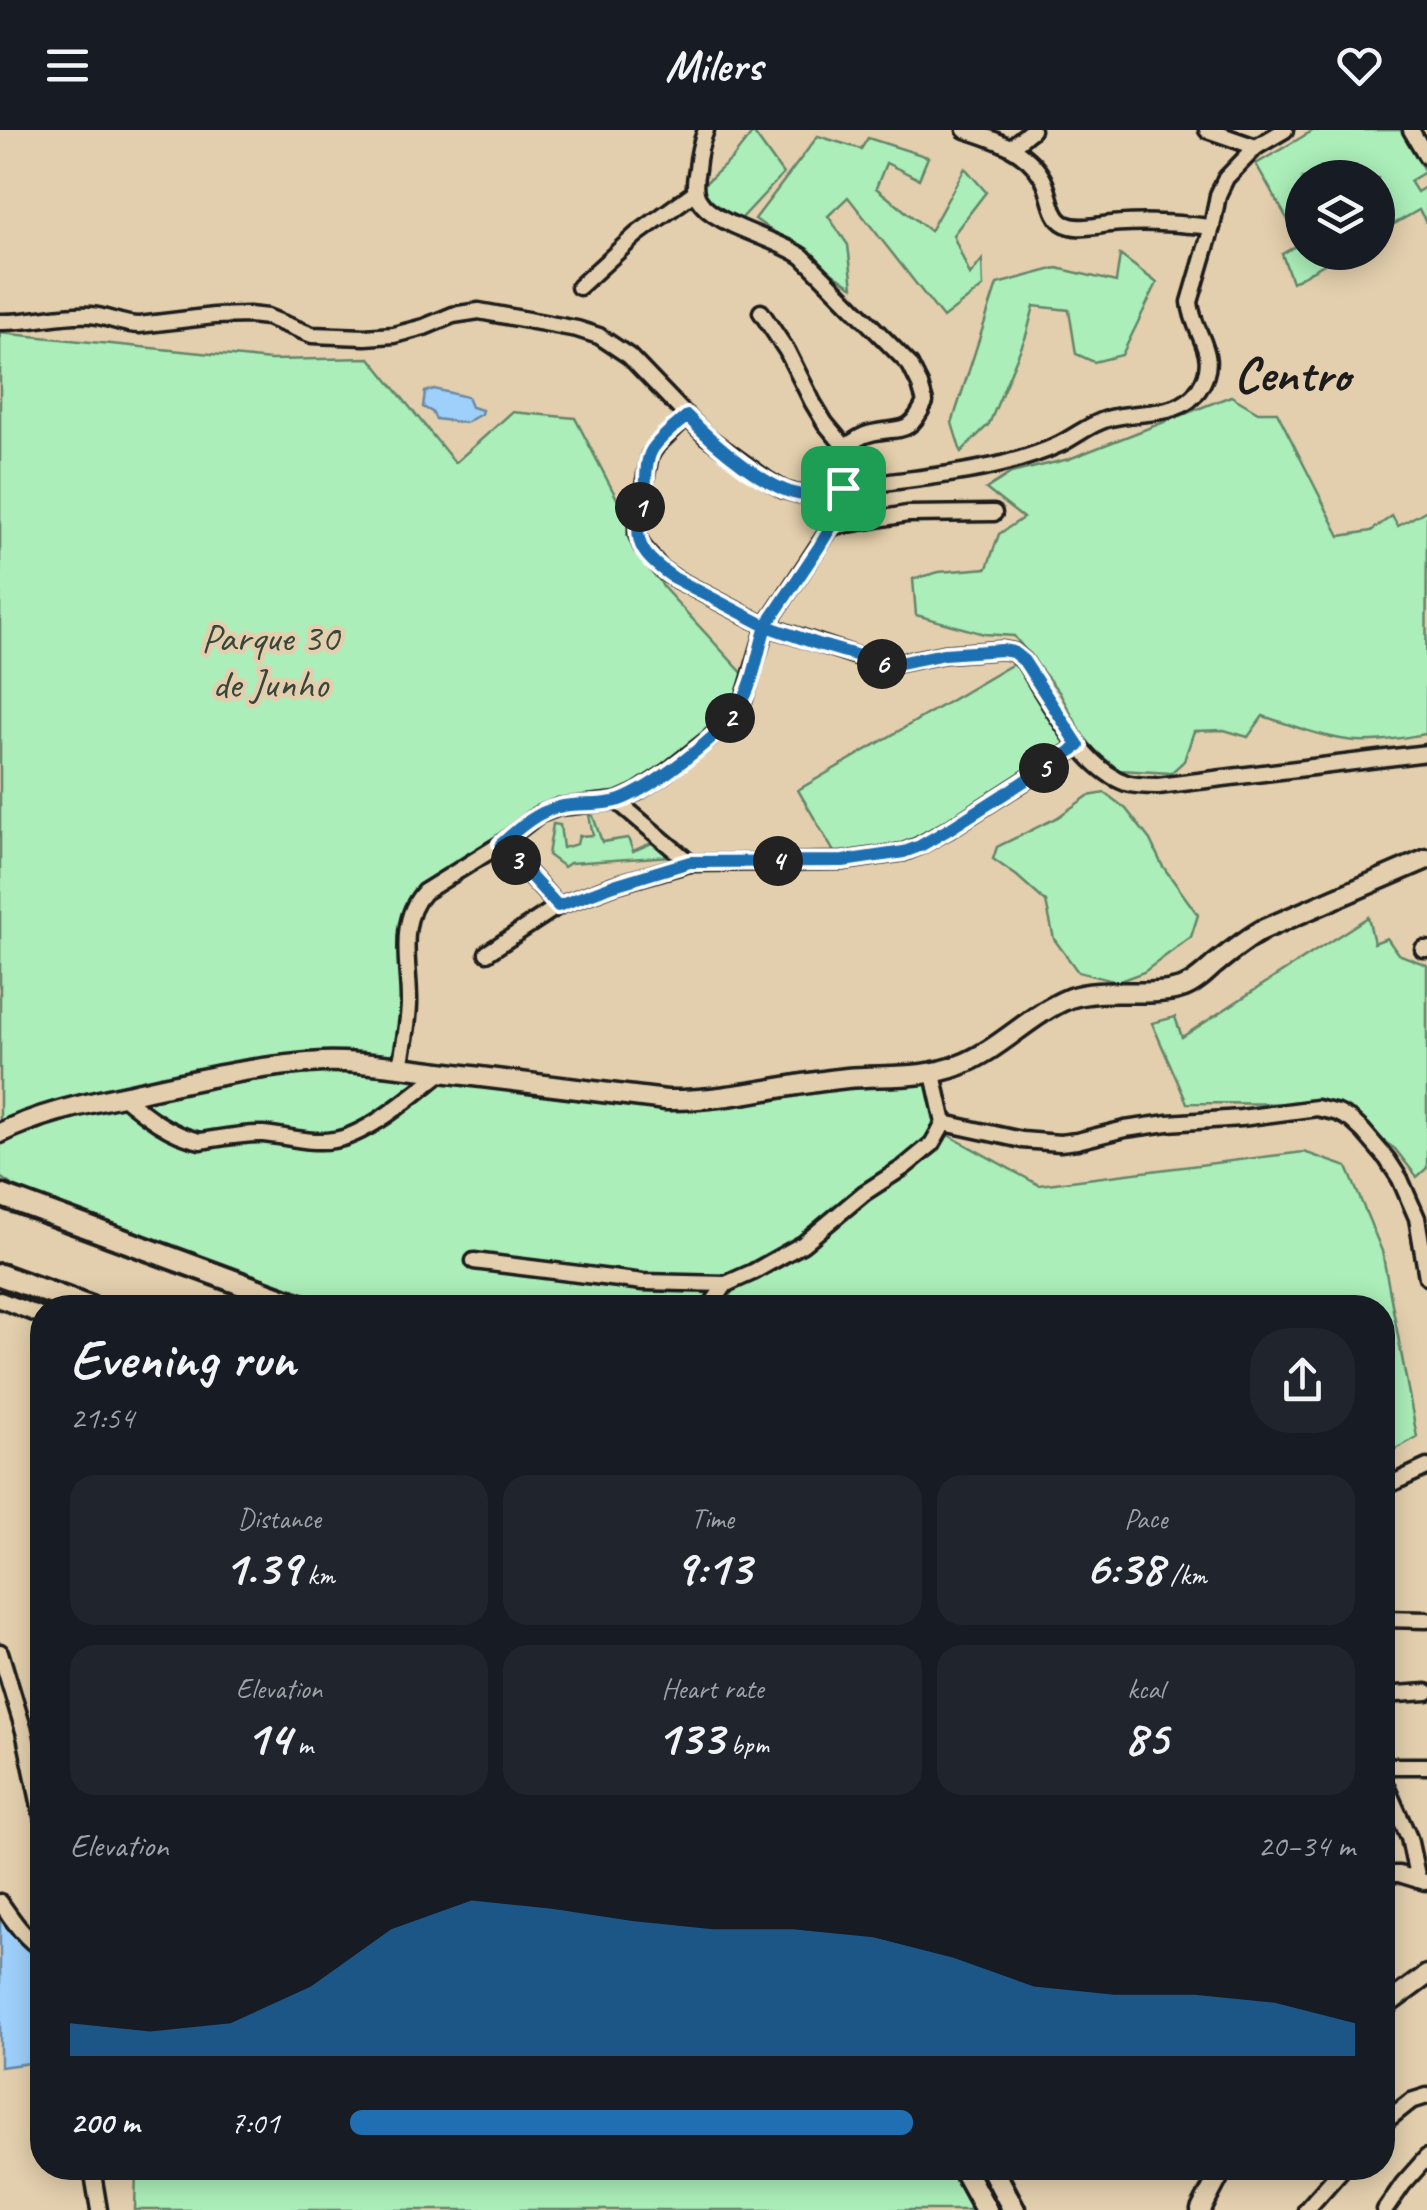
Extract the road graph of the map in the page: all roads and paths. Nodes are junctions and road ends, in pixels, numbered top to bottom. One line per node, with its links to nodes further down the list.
1 (706, 130): 10 (street)
2 (965, 130): 7 (street)
3 (1032, 130): 7 (street)
4 (1207, 130): 8 (street)
5 (1284, 130): 8 (street)
6 (1411, 130): 9 (street)
7 (1011, 147): 11 (street)
8 (1256, 147): 11 (street)
9 (1427, 157)
10 (695, 192): 12 (street); 16 (street)
11 (1212, 227): 17 (street)
12 (580, 287)
13 (761, 312): 16 (street)
14 (0, 322): 15 (street)
15 (687, 416): 17 (street); 20 (street)
16 (846, 447): 17 (street)
17 (843, 488): 19 (street)
18 (994, 513): 19 (street)
19 (831, 527): 20 (street)
20 (766, 626): 21 (street); 23 (street)
21 (1079, 746): 22 (street); 26 (street)
22 (1427, 753)
23 (617, 801): 24 (street); 26 (street)
24 (501, 844): 27 (street); 29 (street)
25 (1427, 858): 31 (main road)
26 (690, 862): 27 (street)
27 (558, 906): 28 (street)
28 (486, 952)
29 (400, 1067): 30 (main road); 32 (main road)
30 (441, 1073): 31 (main road); 32 (street)
31 (933, 1074): 33 (street)
32 (122, 1096): 34 (main road)
33 (944, 1124): 38 (street); 42 (street)
34 (1, 1133)
35 (0, 1185): 37 (main road)
36 (0, 1194): 37 (highway)
37 (32, 1206): 43 (highway)
38 (1422, 1216): 41 (street)
39 (474, 1262): 42 (street)
40 (0, 1275): 44 (highway)
41 (1427, 1276)
42 (726, 1284): 47 (street)
43 (263, 1292): 45 (highway); 46 (highway)
44 (45, 1295)
45 (267, 1295)
46 (271, 1295)
47 (719, 1295)
48 (0, 1300): 49 (street)
49 (30, 1311)
50 (1427, 1467): 51 (street)
51 (1395, 1482)
52 (1395, 1619): 53 (street)
53 (1427, 1620)
54 (0, 1652): 57 (street)
55 (1427, 1692): 56 (street)
56 (1395, 1693)
57 (30, 1759)
58 (1395, 1766): 59 (street)
59 (1427, 1766)
60 (1395, 1807): 62 (street)
61 (1395, 1874): 62 (street)
62 (1423, 1882)
63 (0, 1902): 64 (street)
64 (30, 1940)
65 (1427, 1975): 66 (main road)
66 (1395, 1999)
67 (1427, 2096): 68 (street)
68 (1395, 2114)
69 (1427, 2158): 80 (street)
70 (94, 2180): 75 (street)
71 (970, 2180): 76 (highway)
72 (998, 2180): 77 (highway)
73 (1217, 2180): 78 (main road)
74 (1332, 2180): 79 (street)
75 (99, 2210)
76 (986, 2210)
77 (1014, 2210)
78 (1201, 2210)
79 (1306, 2210)
80 (1385, 2210)

